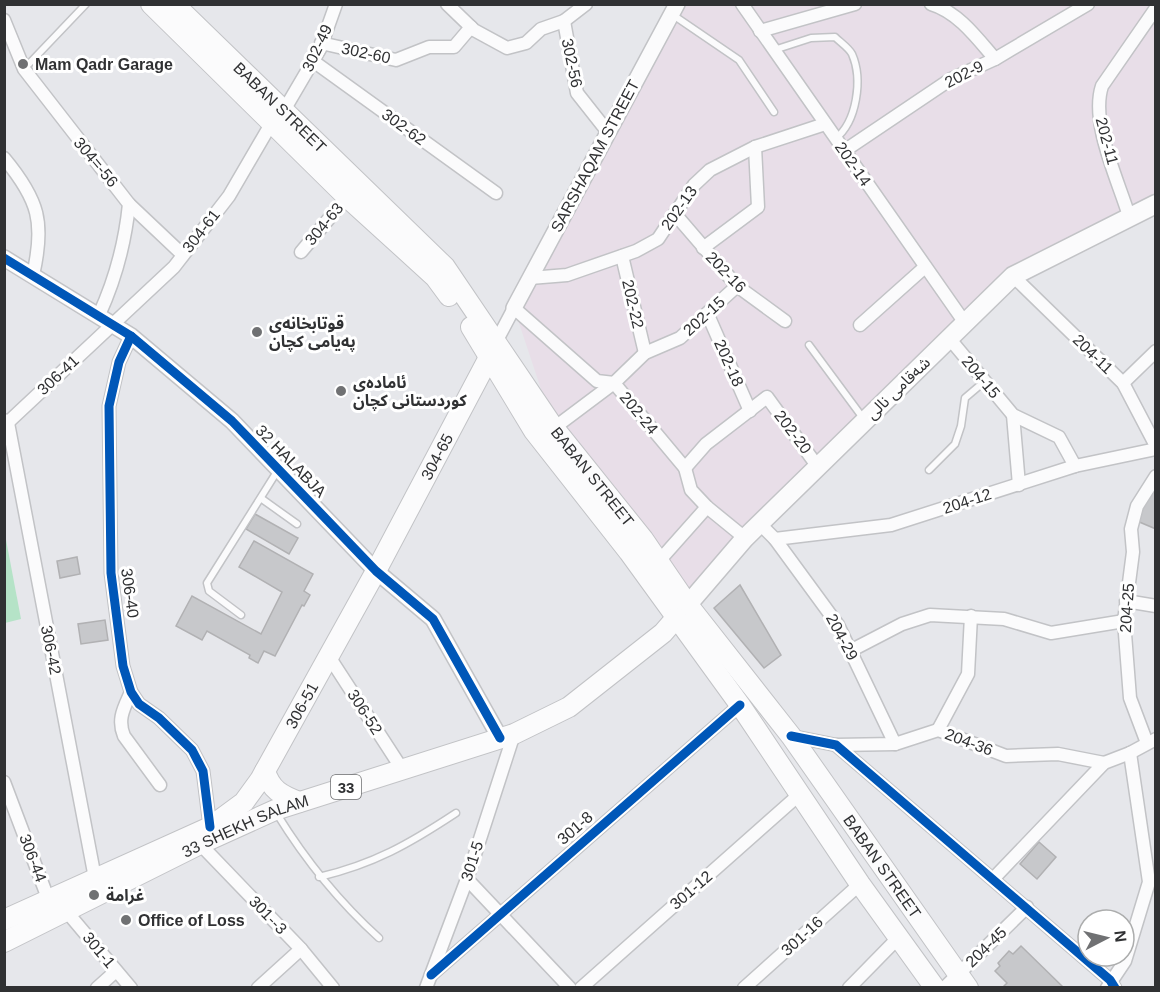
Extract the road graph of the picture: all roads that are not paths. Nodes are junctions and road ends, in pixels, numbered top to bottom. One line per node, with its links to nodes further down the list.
1 (86, 4): 21 (lane)
2 (151, 4): 23 (main road)
3 (174, 4): 23 (main road, BABAN STREET)
4 (336, 4): 17 (street, 302-49)
5 (447, 4): 15 (street)
6 (586, 4): 14 (street)
7 (742, 4): 16 (street, 202-14)
8 (855, 4): 16 (street)
9 (931, 4): 19 (street)
10 (1088, 4): 19 (street, 202-9)
11 (1155, 8): 35 (street, 202-11)
12 (675, 9): 22 (lane); 25 (street, SARSHAQAM STREET)
13 (4, 20): 21 (street, 304=-56)
14 (564, 21): 15 (street); 25 (street, 302-56)
15 (471, 27): 17 (street, 302-60)
16 (760, 31): 18 (street, 202-14)
17 (321, 44): 20 (street, 302-49)
18 (774, 50): 24 (street, 202-14); 26 (lane)
19 (995, 58): 28 (street, 202-9)
20 (313, 61): 23 (street, 302-49); 30 (street, 302-62)
21 (24, 69): 32 (street, 304=-56)
22 (774, 112)
23 (277, 118): 31 (main road); 38 (street, 304-61); 55 (main road, BABAN STREET)
24 (825, 124): 26 (street, 202-14); 27 (street, 202-13)
25 (607, 131): 44 (street, SARSHAQAM STREET)
26 (835, 139): 28 (street, 202-14)
27 (755, 147): 34 (street, 202-13); 36 (street)
28 (844, 151): 41 (street, 202-14)
29 (4, 158): 42 (street)
30 (496, 193)
31 (347, 197): 37 (street, 304-63); 55 (main road)
32 (129, 204): 38 (street); 48 (street, 304=-56)
33 (1155, 205): 35 (main road, شەقامی نالی)
34 (675, 214): 36 (street, 202-16); 39 (street, 202-13)
35 (1129, 216): 43 (main road, شەقامی نالی)
36 (703, 248): 45 (street, 202-16)
37 (301, 252)
38 (183, 255): 48 (street, 304-61)
39 (622, 256): 44 (street, 202-13); 57 (street, 202-22)
40 (4, 258): 42 (street, 32 HALABJA)
41 (924, 267): 50 (street, 202-14); 51 (street)
42 (33, 275): 48 (street, 32 HALABJA)
43 (1013, 276): 50 (main road, شەقامی نالی); 59 (street, 204-11)
44 (530, 278): 46 (street, SARSHAQAM STREET)
45 (736, 286): 47 (street, 202-15); 49 (street, 202-16)
46 (514, 308): 55 (street); 60 (street, 202-24)
47 (708, 315): 57 (street, 202-15); 61 (street, 202-18)
48 (106, 320): 52 (street, 32 HALABJA); 64 (street, 306-41)
49 (785, 321)
50 (965, 323): 53 (main road, شەقامی نالی)
51 (860, 325)
52 (131, 336): 70 (street, 32 HALABJA); 90 (street, 306-40)
53 (949, 338): 58 (street, 204-15); 63 (main road, شەقامی نالی)
54 (808, 345): 63 (lane)
55 (493, 350): 65 (main road, BABAN STREET); 81 (main road, 304-65); 84 (main road)
56 (1155, 351): 59 (street)
57 (645, 352): 60 (street, 202-15)
58 (985, 380): 62 (street, 204-15); 71 (lane)
59 (1123, 383): 66 (street, 204-11)
60 (614, 384): 65 (street, 202-15); 69 (street, 202-24)
61 (750, 411): 68 (street, 202-20); 69 (street)
62 (1013, 415): 67 (street); 73 (street)
63 (865, 421): 68 (main road, شەقامی نالی)
64 (6, 423): 112 (street, 306-42)
65 (554, 428): 80 (main road, BABAN STREET)
66 (1155, 447): 67 (street, 204-12)
67 (1075, 466): 73 (street, 204-12)
68 (818, 467): 77 (main road, شەقامی نالی)
69 (685, 468): 75 (street, 202-24)
70 (279, 470): 74 (lane); 81 (street, 32 HALABJA)
71 (928, 470)
72 (1155, 476): 82 (street, 204-25)
73 (1019, 485): 79 (street, 204-12)
74 (262, 499): 76 (lane); 85 (lane)
75 (707, 507): 78 (street, 202-24); 80 (street)
76 (297, 524)
77 (760, 524): 78 (main road, شەقامی نالی); 79 (street, 204-29)
78 (745, 538): 84 (main road, شەقامی نالی)
79 (775, 538): 88 (street, 204-29)
80 (659, 561): 84 (main road, BABAN STREET)
81 (376, 571): 89 (main road, 306-51); 93 (street, 32 HALABJA)
82 (1126, 601): 83 (street); 87 (street, 204-25)
83 (1155, 606)
84 (682, 612): 91 (main road); 93 (main road, 33 SHEKH SALAM / 33); 94 (main road, BABAN STREET)
85 (241, 615)
86 (971, 616): 87 (street); 88 (street); 92 (street)
87 (1124, 621): 95 (street, 204-25)
88 (850, 651): 96 (street, 204-29)
89 (328, 655): 100 (street, 306-52); 101 (main road, 306-51)
90 (131, 692): 103 (street); 108 (street, 306-40)
91 (740, 705): 104 (main road); 120 (street, 301-8)
92 (938, 730): 96 (street, 204-36); 99 (street, 204-36)
93 (507, 736): 100 (main road, 33 SHEKH SALAM / 33); 114 (street, 301-5)
94 (791, 736): 97 (street, 204-36); 128 (main road, BABAN STREET)
95 (1151, 741): 98 (street)
96 (895, 744): 97 (street, 204-36)
97 (836, 745): 113 (street)
98 (1130, 753): 99 (street); 115 (street)
99 (1104, 763): 113 (street)
100 (402, 770): 105 (main road, 33 SHEKH SALAM / 33)
101 (265, 771): 105 (main road); 108 (main road, 306-51)
102 (4, 782): 117 (street, 306-44)
103 (160, 785)
104 (801, 793): 116 (main road); 136 (street, 301-12)
105 (299, 802): 106 (main road, 33 SHEKH SALAM / 33)
106 (275, 810): 109 (main road, 33 SHEKH SALAM / 33); 111 (lane)
107 (456, 813): 111 (lane)
108 (210, 827): 110 (main road, 33 SHEKH SALAM / 33)
109 (200, 844): 110 (main road, 33 SHEKH SALAM / 33); 125 (street, 301--3)
110 (138, 867): 112 (main road, 33 SHEKH SALAM / 33); 119 (main road, 33 SHEKH SALAM / 33)
111 (319, 877): 122 (lane)
112 (95, 878): 117 (main road, 33 SHEKH SALAM / 33)
113 (994, 878): 118 (street)
114 (467, 879): 120 (street); 127 (street, 301-5)
115 (1152, 881): 129 (street)
116 (860, 884): 123 (main road); 137 (street, 301-16)
117 (49, 901): 121 (main road, 33 SHEKH SALAM / 33)
118 (1027, 907): 128 (street, 204-45); 129 (street)
119 (67, 912): 124 (main road, 33 SHEKH SALAM / 33); 126 (street, 301-1)
120 (499, 914): 127 (street, 301-8); 135 (street)
121 (4, 920)
122 (379, 938)
123 (898, 938): 138 (street); 139 (main road)
124 (4, 942)
125 (301, 949): 132 (street); 133 (street, 301--3)
126 (116, 971): 130 (street); 131 (street, 301-1)
127 (431, 975): 134 (street, 301-5)
128 (964, 981): 140 (street, 204-45)
129 (1111, 985)
130 (97, 987)
131 (131, 987)
132 (258, 987)
133 (333, 987)
134 (426, 987)
135 (570, 987)
136 (581, 987)
137 (744, 987)
138 (849, 987)
139 (935, 987)
140 (944, 987)

